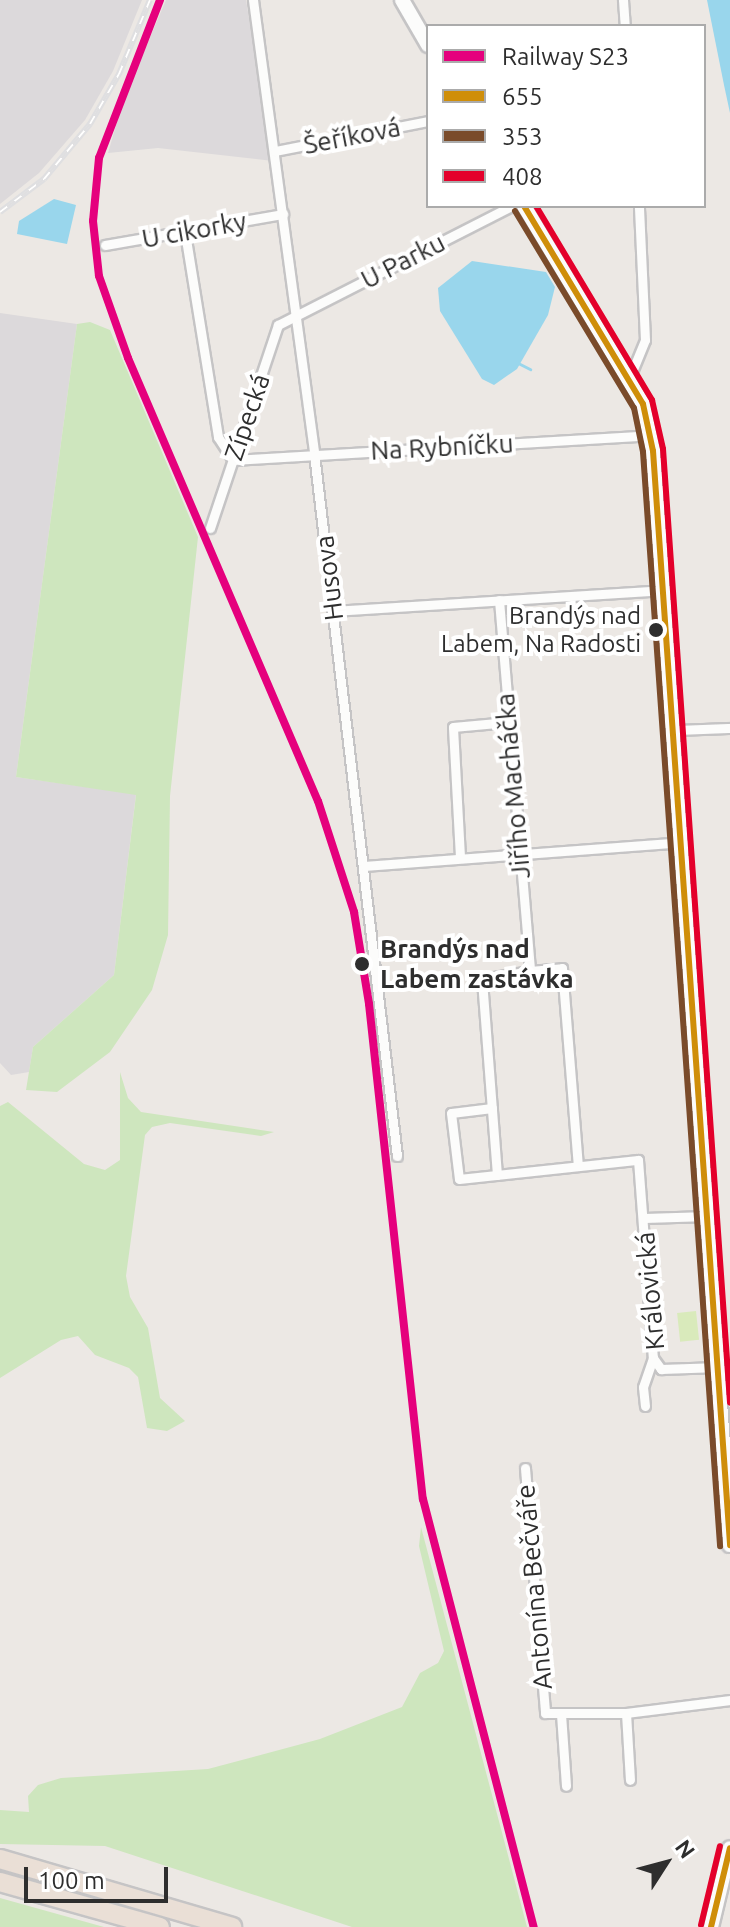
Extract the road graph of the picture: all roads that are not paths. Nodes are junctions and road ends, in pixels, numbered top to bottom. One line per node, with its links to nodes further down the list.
1 (253, 0): 7 (street, Husova)
2 (402, 0): 5 (main road)
3 (623, 0): 4 (street)
4 (625, 24)
5 (426, 42)
6 (426, 121): 7 (street, Šeříková)
7 (275, 151): 11 (street, Husova)
8 (508, 208): 14 (street, U Parku)
9 (525, 208): 15 (main road)
10 (639, 208): 15 (street)
11 (283, 214): 12 (street, U cikorky); 14 (street, Husova)
12 (185, 233): 13 (street, U cikorky); 18 (street)
13 (105, 245)
14 (295, 314): 17 (street, Husova); 18 (street, Zípecká)
15 (629, 379): 16 (main road)
16 (650, 435): 17 (street, Na Rybníčku); 20 (main road)
17 (314, 454): 18 (street, Na Rybníčku); 22 (street, Husova)
18 (233, 460): 19 (street, Zípecká)
19 (210, 528)
20 (665, 590): 21 (street); 25 (main road)
21 (499, 600): 22 (street); 23 (street, Jiřího Macháčka)
22 (333, 611): 29 (street, Husova)
23 (508, 722): 27 (street, Jiřího Macháčka); 28 (street)
24 (730, 728): 25 (street)
25 (675, 730): 26 (main road)
26 (683, 842): 27 (street); 35 (main road)
27 (518, 853): 28 (street); 30 (street, Jiřího Macháčka)
28 (460, 857): 29 (street)
29 (365, 866): 32 (street, Husova)
30 (530, 971): 31 (street); 33 (street)
31 (492, 1108): 34 (street); 34 (street)
32 (397, 1156)
33 (578, 1165): 34 (street); 36 (street)
34 (497, 1175)
35 (708, 1216): 36 (street, Královická); 38 (main road)
36 (644, 1218): 37 (street, Královická)
37 (653, 1358): 38 (street, Královická); 39 (street)
38 (719, 1367): 41 (main road)
39 (645, 1406)
40 (525, 1468): 44 (street, Antonína Bečváře)
41 (730, 1545)
42 (730, 1700): 43 (street, Antonína Bečváře)
43 (626, 1713): 44 (street, Antonína Bečváře); 45 (street)
44 (561, 1714): 46 (street)
45 (630, 1780)
46 (566, 1786)
47 (730, 1848): 52 (main road)
48 (0, 1859): 51 (highway)
49 (0, 1882): 50 (highway)
50 (160, 1927)
51 (232, 1927)
52 (711, 1927)

